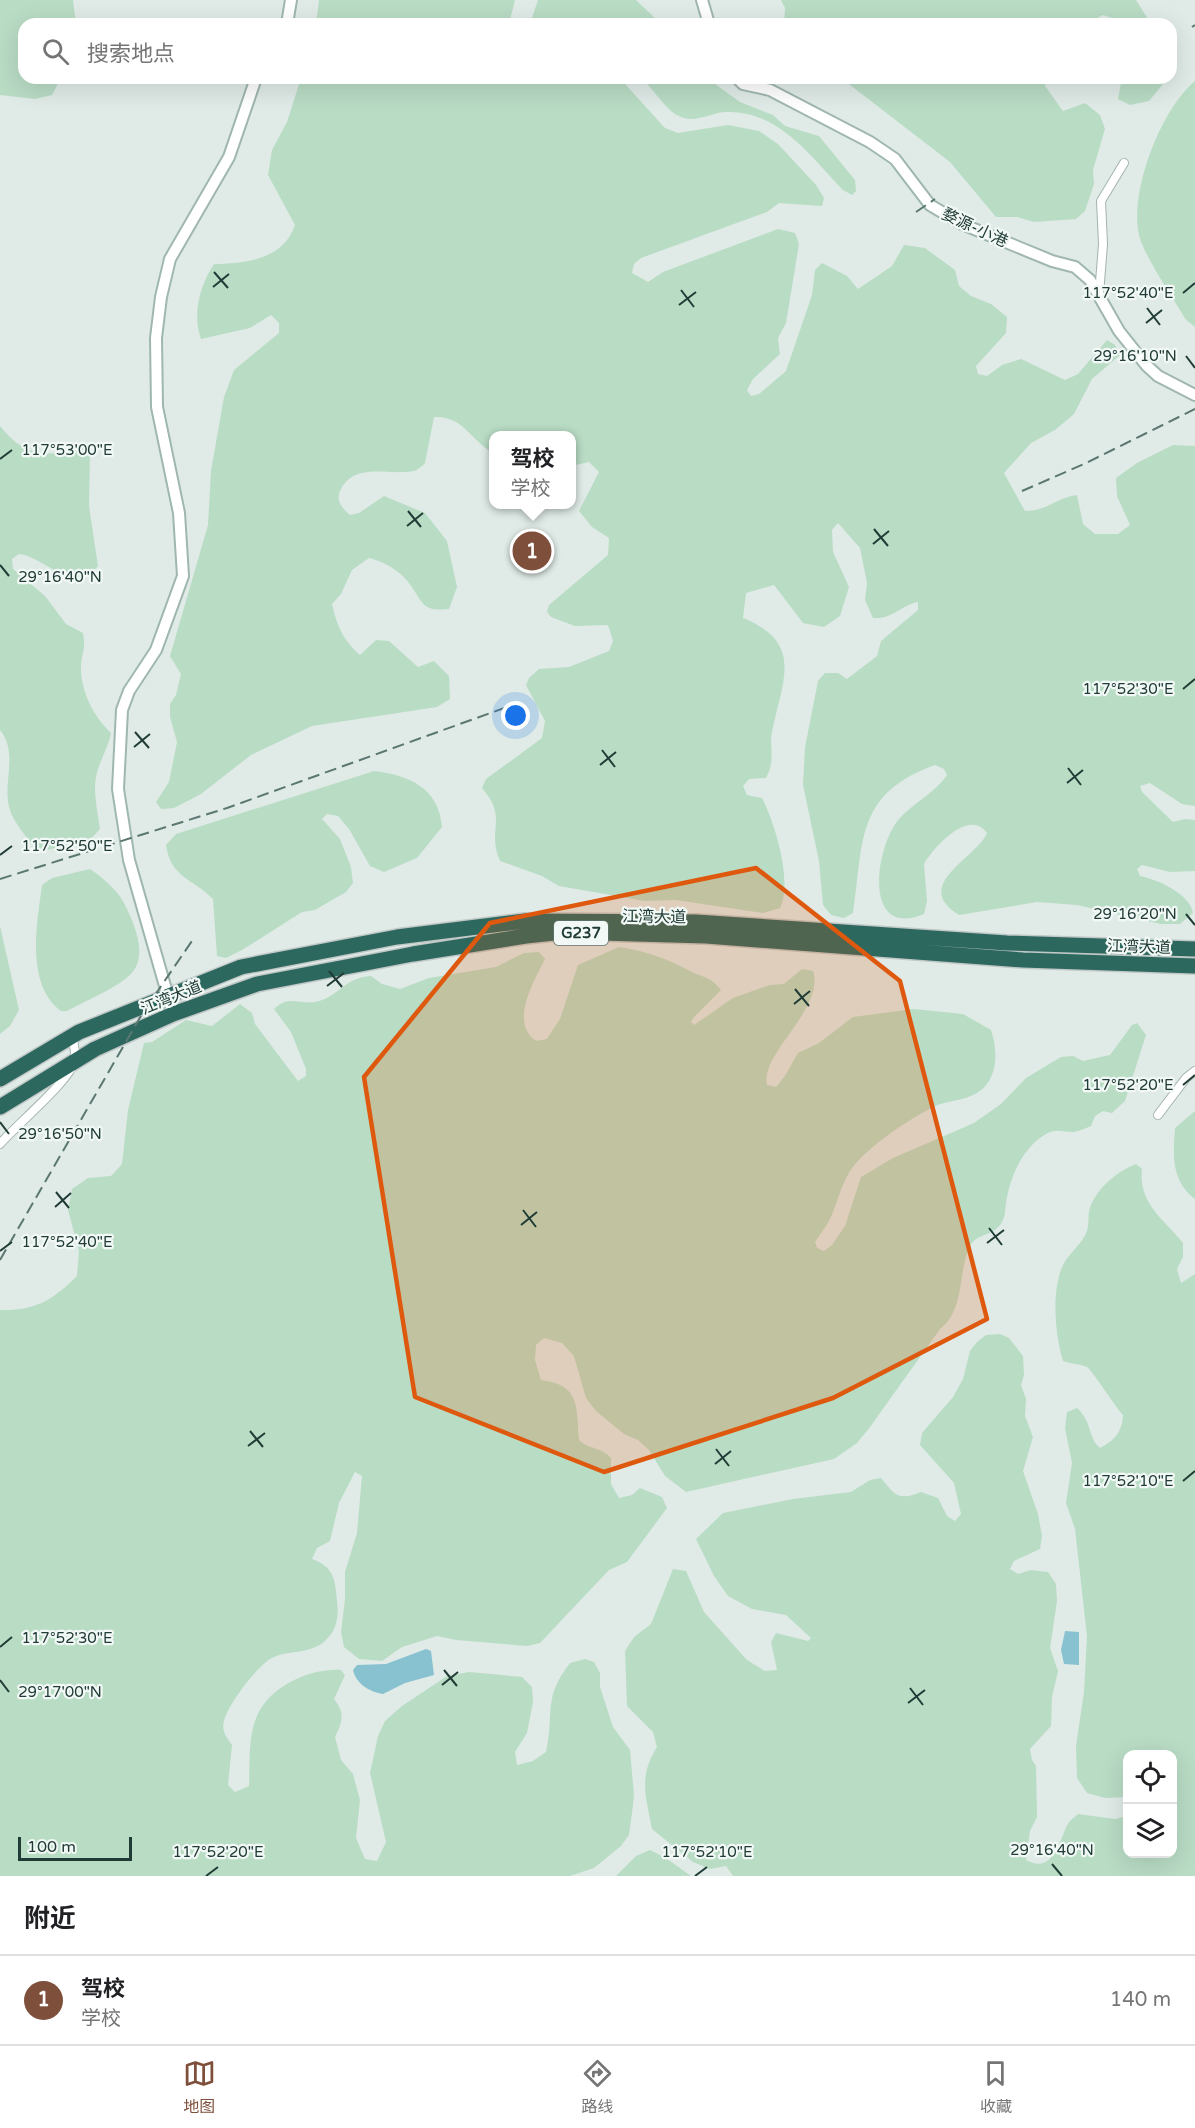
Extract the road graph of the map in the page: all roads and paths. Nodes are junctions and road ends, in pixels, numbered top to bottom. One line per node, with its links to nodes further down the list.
1 (291, 0): 3 (main road)
2 (702, 0): 4 (main road)
3 (287, 18)
4 (707, 18)
5 (254, 84): 12 (main road)
6 (743, 84): 8 (main road, 婺源-小港)
7 (1124, 163): 8 (street)
8 (1099, 296): 9 (main road, 婺源-小港)
9 (1195, 395)
10 (1195, 949): 12 (highway, 江湾大道 / G237)
11 (1195, 966): 13 (highway, 江湾大道 / G237)
12 (166, 995): 13 (main road); 14 (highway, 江湾大道 / G237)
13 (173, 1014): 15 (highway, 江湾大道 / G237)
14 (73, 1035): 15 (street); 17 (highway, 江湾大道 / G237)
15 (75, 1061): 18 (highway, 江湾大道 / G237); 20 (street)
16 (1195, 1071): 19 (street)
17 (0, 1079)
18 (0, 1107)
19 (1158, 1115)
20 (0, 1144)

